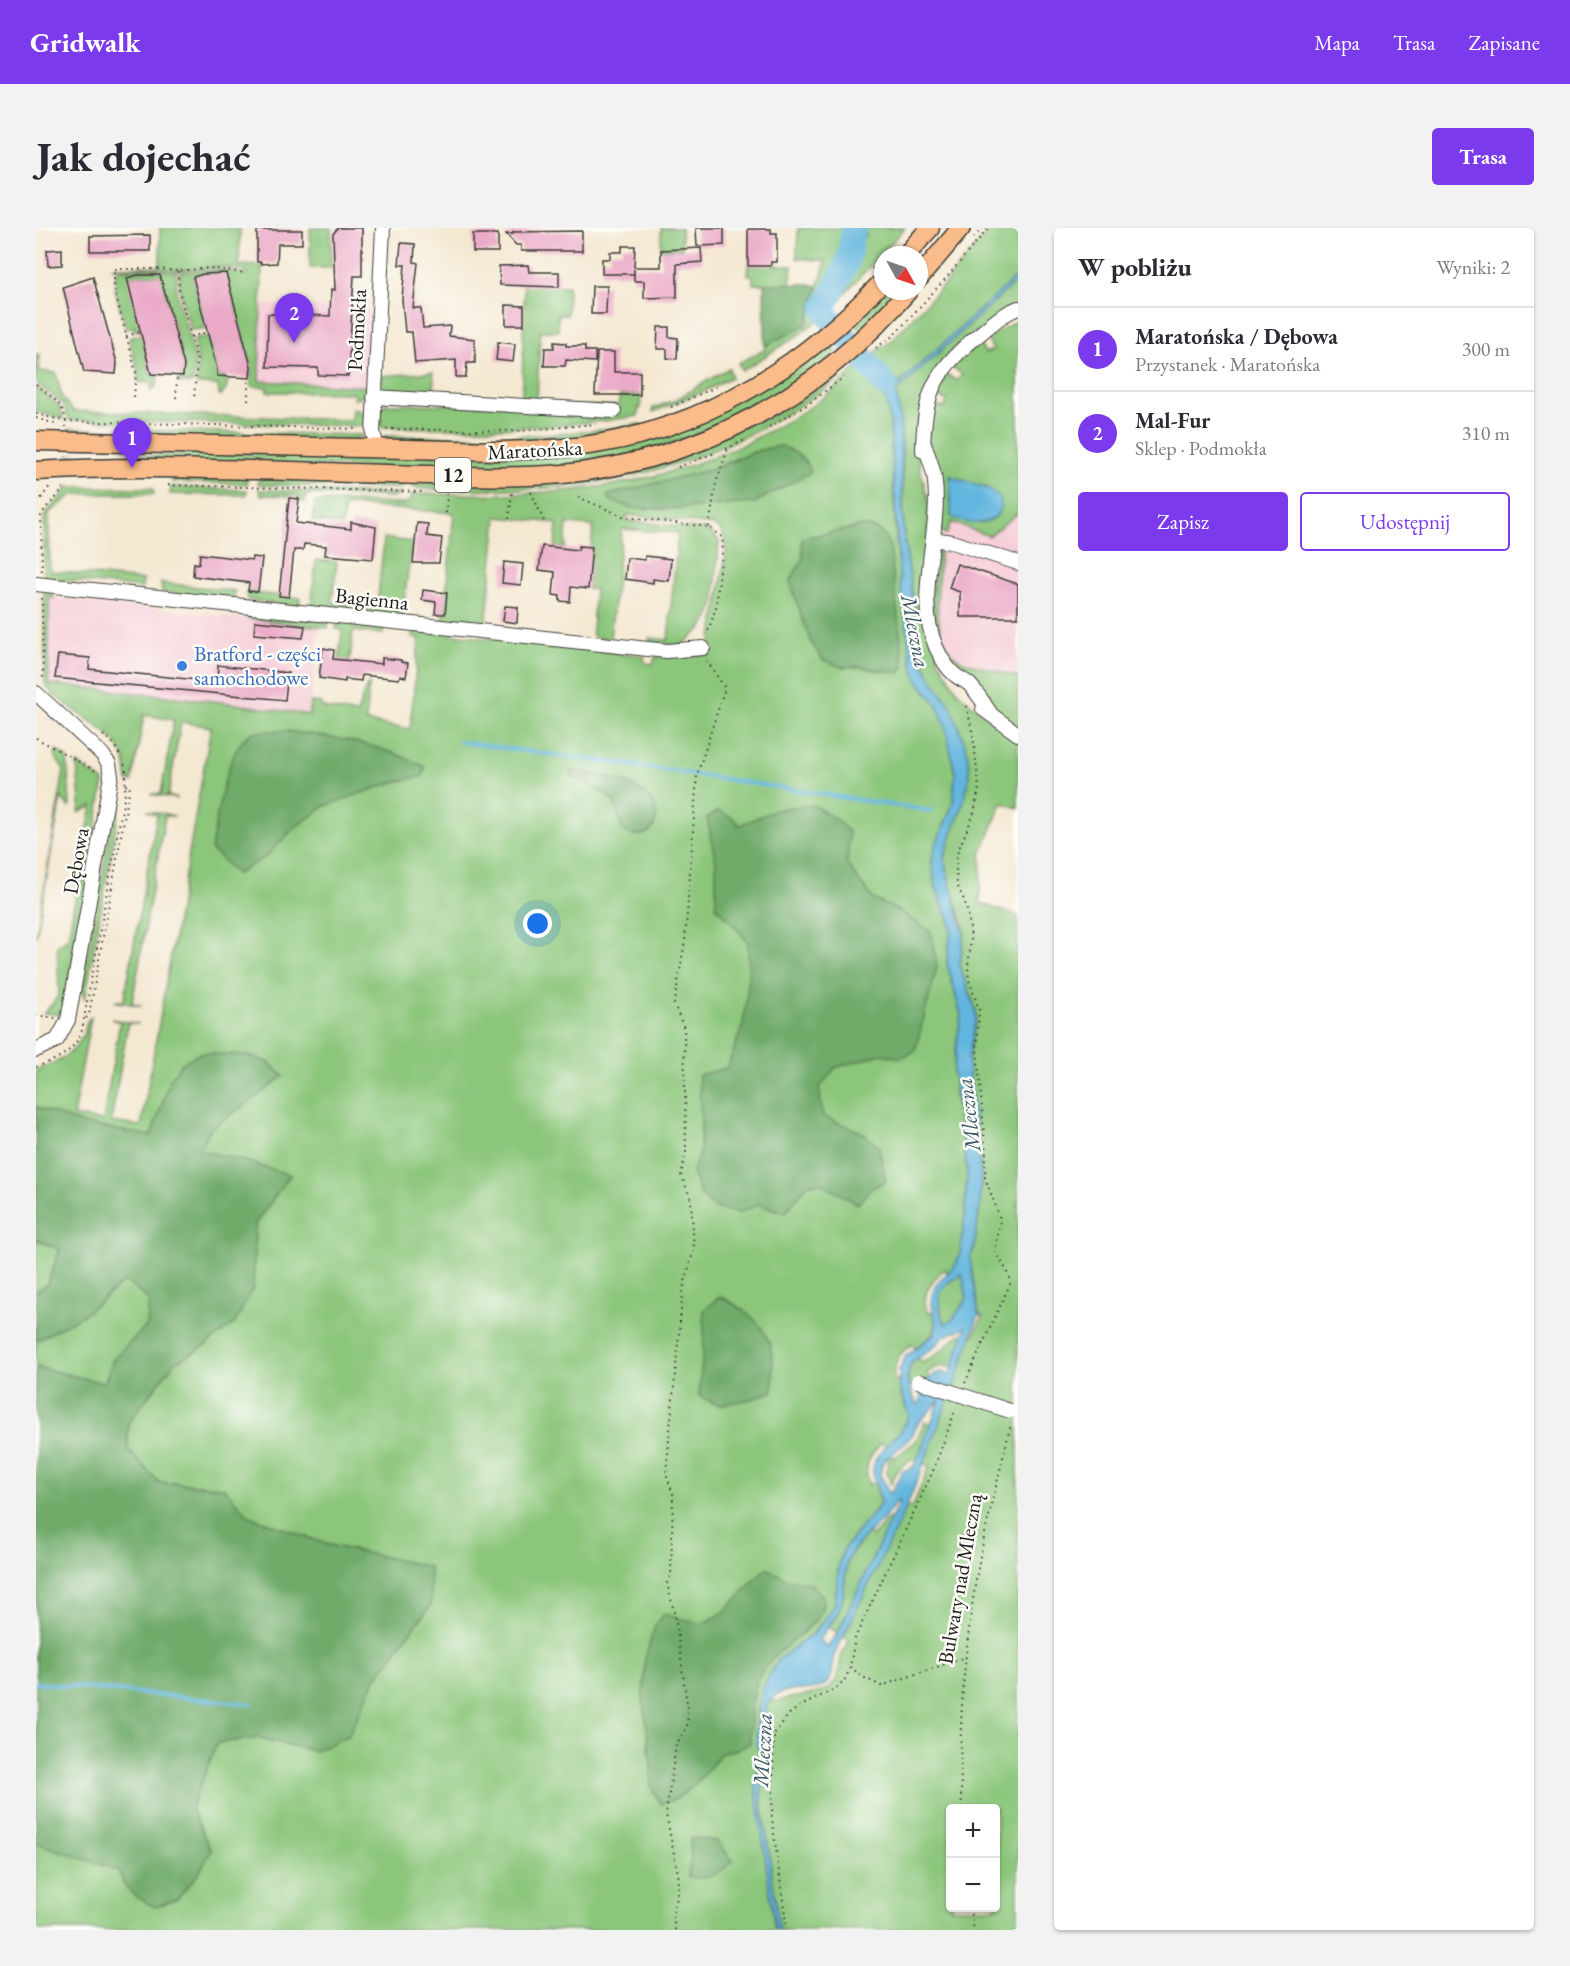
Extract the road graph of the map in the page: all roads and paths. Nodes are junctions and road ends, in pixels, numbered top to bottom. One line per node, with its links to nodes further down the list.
1 (383, 228): 24 (street, Podmokła)
2 (930, 228): 5 (main road)
3 (961, 228): 6 (main road)
4 (988, 228): 18 (path)
5 (914, 246)
6 (928, 267)
7 (178, 271): 8 (path); 15 (path); 17 (path)
8 (246, 273)
9 (874, 290): 39 (main road, Maratońska / 12)
10 (901, 300): 18 (main road, Maratońska / 12)
11 (1018, 308): 16 (street)
12 (1018, 314): 16 (street)
13 (141, 332): 15 (path)
14 (207, 332): 17 (path)
15 (126, 336): 23 (path)
16 (977, 336): 51 (street)
17 (191, 337): 26 (path)
18 (871, 342): 40 (main road, Maratońska / 12)
19 (177, 376): 25 (path)
20 (248, 380): 27 (path)
21 (36, 384): 31 (path)
22 (719, 390): 29 (path)
23 (134, 397)
24 (375, 397): 28 (street); 35 (street, Podmokła)
25 (176, 398)
26 (194, 399)
27 (248, 401)
28 (614, 411)
29 (669, 411)
30 (36, 418): 35 (path)
31 (66, 421)
32 (599, 428): 33 (path)
33 (588, 430)
34 (559, 432): 35 (path)
35 (373, 433): 38 (street); 39 (street)
36 (36, 441): 38 (main road, Maratońska / 12)
37 (729, 447): 50 (path)
38 (362, 449): 39 (main road, Maratońska / 12)
39 (383, 449)
40 (36, 471)
41 (52, 483): 46 (path)
42 (447, 492): 47 (path)
43 (512, 492): 48 (path)
44 (531, 492): 49 (path)
45 (578, 497): 50 (path)
46 (36, 500)
47 (446, 513)
48 (509, 519)
49 (544, 521)
50 (709, 527): 54 (path)
51 (933, 539): 52 (street); 55 (street)
52 (1018, 563)
53 (36, 584): 54 (street, Bagienna)
54 (703, 648): 70 (path)
55 (954, 674): 57 (street); 58 (street)
56 (36, 693): 62 (street, Dębowa)
57 (966, 695): 58 (street); 64 (path)
58 (990, 714): 59 (street)
59 (1018, 734)
60 (36, 1015): 61 (path)
61 (56, 1018)
62 (36, 1050)
63 (918, 1381): 64 (street, bridge)
64 (960, 1395): 65 (street, bridge); 67 (path)
65 (1012, 1412): 66 (path, Bulwary nad Mleczną)
66 (966, 1657): 67 (path); 68 (path, Bulwary nad Mleczną)
67 (850, 1667): 71 (path)
68 (962, 1804)
69 (971, 1912): 72 (path)
70 (675, 1930)
71 (787, 1930)
72 (974, 1930)

